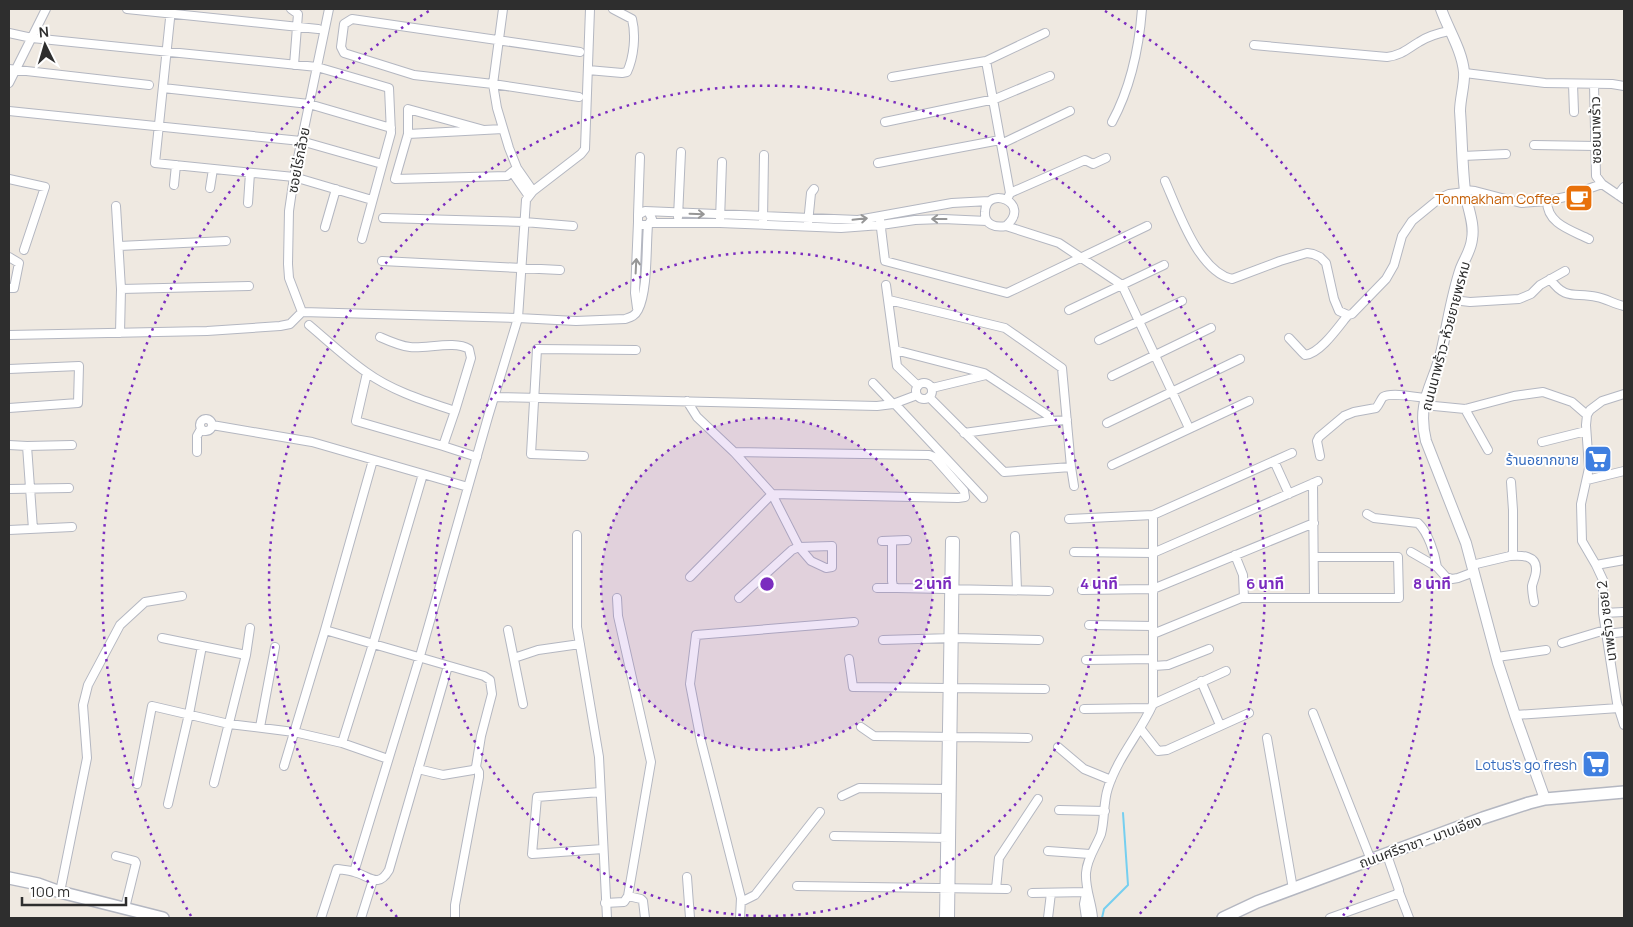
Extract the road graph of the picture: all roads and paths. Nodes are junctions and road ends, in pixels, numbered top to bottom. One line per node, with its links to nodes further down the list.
1 (46, 9): 16 (street)
2 (127, 9): 10 (street)
3 (290, 9): 11 (street)
4 (329, 9): 23 (street, ซอยไร่กล้วย)
5 (503, 9): 17 (street)
6 (590, 9): 25 (street)
7 (613, 9): 25 (street)
8 (1142, 9): 43 (street)
9 (1441, 9): 13 (street, ถนนนาพร้าว-ห้วยยายพรหม)
10 (171, 11): 11 (street); 19 (street)
11 (298, 27): 12 (street); 22 (street)
12 (318, 29)
13 (1449, 31): 18 (street); 26 (street, ถนนนาพร้าว-ห้วยยายพรหม)
14 (9, 33): 16 (street)
15 (1045, 33): 21 (street)
16 (32, 38): 19 (street); 24 (street)
17 (498, 41): 20 (street); 30 (street); 30 (street)
18 (1254, 45)
19 (167, 52): 22 (street); 35 (street)
20 (580, 52)
21 (986, 61): 28 (street); 37 (street)
22 (294, 65): 23 (street)
23 (317, 67): 38 (street, ซอยไร่กล้วย); 45 (street)
24 (12, 69): 29 (street); 33 (street)
25 (588, 70): 76 (street)
26 (1464, 73): 31 (street); 56 (street, ถนนนาพร้าว-ห้วยยายพรหม)
27 (1050, 76): 37 (street)
28 (892, 77)
29 (9, 83)
30 (493, 84): 36 (street); 47 (street)
31 (1573, 84): 32 (street); 41 (street)
32 (1594, 84): 34 (street); 52 (street, ซอยนาพร้าว)
33 (149, 85)
34 (1624, 86)
35 (163, 88): 38 (street); 44 (street)
36 (579, 97)
37 (993, 100): 42 (street); 50 (street)
38 (309, 104): 45 (street); 49 (street, ซอยไร่กล้วย)
39 (9, 111): 44 (street)
40 (1070, 111): 50 (street)
41 (1574, 112)
42 (885, 122)
43 (1112, 122)
44 (159, 127): 49 (street); 62 (street)
45 (391, 128): 61 (street)
46 (484, 130): 47 (street); 48 (street); 48 (street)
47 (503, 130): 64 (street)
48 (408, 134): 64 (street)
49 (301, 141): 61 (street); 66 (street, ซอยไร่กล้วย)
50 (1000, 142): 60 (street); 77 (street)
51 (1534, 145): 52 (street)
52 (1596, 146): 69 (street, ซอยนาพร้าว)
53 (681, 152): 85 (street)
54 (1506, 154): 56 (street)
55 (764, 155): 86 (street)
56 (1463, 156): 75 (street, ถนนนาพร้าว-ห้วยยายพรหม)
57 (640, 157): 89 (street)
58 (1106, 158): 77 (street)
59 (722, 162): 91 (street)
60 (878, 163)
61 (382, 164): 79 (street)
62 (176, 165): 63 (street); 70 (street)
63 (213, 169): 65 (street); 72 (street)
64 (514, 170): 76 (street)
65 (250, 173): 66 (street); 82 (street)
66 (294, 177): 73 (street); 127 (street, ซอยไร่กล้วย)
67 (9, 180): 107 (street)
68 (1165, 181): 128 (street)
69 (1602, 184): 78 (street); 81 (street)
70 (174, 185)
71 (1624, 187): 78 (street)
72 (210, 188)
73 (336, 189): 79 (street); 98 (street)
74 (814, 189): 90 (street)
75 (1465, 191): 81 (street); 122 (street, ถนนนาพร้าว-ห้วยยายพรหม); 128 (street)
76 (530, 193): 92 (street)
77 (1008, 197): 80 (street); 100 (street)
78 (1621, 197)
79 (372, 200): 103 (street)
80 (989, 201): 87 (street); 94 (street)
81 (1547, 201): 104 (street)
82 (248, 204)
83 (116, 206): 106 (street)
84 (649, 213): 85 (street); 89 (street); 95 (street)
85 (678, 214): 91 (street, one-way to 91); 93 (street)
86 (763, 216): 90 (street); 91 (street); 96 (street)
87 (879, 216): 90 (street, one-way to 87); 97 (street)
88 (383, 218): 92 (street)
89 (638, 218): 95 (street); 125 (street, one-way to 89)
90 (809, 218): 102 (street)
91 (720, 219): 93 (street); 96 (street)
92 (524, 222): 99 (street); 112 (street)
93 (678, 222): 95 (street)
94 (987, 222): 97 (street, one-way to 97); 100 (street)
95 (649, 224): 125 (street)
96 (762, 225): 102 (street)
97 (881, 225): 102 (street); 109 (street)
98 (325, 226)
99 (574, 226)
100 (1006, 226): 109 (street)
101 (1147, 226): 109 (street)
102 (808, 227)
103 (362, 239)
104 (1589, 239)
105 (226, 241): 106 (street)
106 (119, 246): 120 (street)
107 (24, 250)
108 (9, 257): 119 (street)
109 (1082, 258): 116 (street)
110 (382, 261): 112 (street)
111 (1164, 265): 116 (street)
112 (521, 268): 113 (street); 129 (street)
113 (560, 270)
114 (1565, 271): 115 (street)
115 (1550, 279): 122 (street); 124 (street)
116 (1122, 284): 126 (street); 130 (street)
117 (886, 285): 121 (street)
118 (249, 286): 120 (street)
119 (9, 288)
120 (121, 289): 133 (street)
121 (889, 300): 139 (street); 163 (street)
122 (1453, 300): 157 (street, ถนนนาพร้าว-ห้วยยายพรหม)
123 (1182, 301): 130 (street)
124 (1624, 306)
125 (638, 310): 129 (street)
126 (1069, 310)
127 (302, 312): 129 (street); 133 (street)
128 (1348, 315): 136 (street)
129 (518, 318): 152 (street)
130 (1139, 321): 137 (street); 140 (street)
131 (309, 325): 143 (street)
132 (1211, 328): 140 (street)
133 (120, 333): 134 (street)
134 (9, 335)
135 (380, 337): 161 (street)
136 (1289, 338)
137 (1099, 340)
138 (636, 350): 154 (street)
139 (895, 350): 144 (street); 147 (street)
140 (1155, 355): 145 (street); 149 (street)
141 (1240, 359): 149 (street)
142 (9, 369): 159 (street)
143 (367, 373): 161 (street); 173 (street)
144 (987, 374): 148 (street); 164 (street)
145 (1112, 376)
146 (873, 383): 158 (street)
147 (918, 386): 148 (street); 151 (street)
148 (932, 388): 153 (street)
149 (1172, 392): 165 (street); 166 (street)
150 (1624, 394): 162 (street)
151 (917, 395): 153 (street); 158 (street)
152 (494, 397): 154 (street); 180 (street)
153 (929, 397): 168 (street)
154 (535, 398): 155 (street); 178 (street)
155 (687, 401): 158 (street); 176 (street)
156 (1249, 401): 166 (street)
157 (1424, 402): 160 (street); 179 (street); 218 (street, ถนนนาพร้าว-ห้วยยายพรหม)
158 (894, 404): 196 (street)
159 (9, 408)
160 (1465, 409): 162 (street); 174 (street)
161 (454, 412): 173 (street)
162 (1587, 415): 167 (street, นาพร้าว ซอย 2)
163 (1067, 420): 164 (street); 184 (street)
164 (1050, 421): 168 (street)
165 (1107, 423)
166 (1189, 428): 183 (street)
167 (1586, 431): 169 (street); 187 (street, นาพร้าว ซอย 2)
168 (964, 433): 184 (street)
169 (1542, 442)
170 (9, 445): 172 (street)
171 (72, 445): 172 (street)
172 (27, 446): 193 (street)
173 (442, 446): 180 (street)
174 (1488, 450)
175 (197, 452): 181 (street)
176 (734, 452): 194 (street); 194 (street)
177 (1292, 453): 182 (street)
178 (584, 456)
179 (1320, 456)
180 (477, 457): 190 (street)
181 (373, 460): 186 (street); 238 (street)
182 (1274, 461): 195 (street); 198 (street)
183 (1112, 466)
184 (1071, 467): 189 (street)
185 (1624, 471): 187 (street)
186 (423, 474): 190 (street); 248 (street)
187 (1587, 480): 216 (street, นาพร้าว ซอย 2)
188 (1511, 482): 213 (street)
189 (1074, 486)
190 (468, 487): 255 (street)
191 (69, 488): 193 (street)
192 (9, 489): 193 (street)
193 (30, 489): 202 (street)
194 (772, 494): 219 (street); 229 (street)
195 (1289, 494): 200 (street); 211 (street)
196 (983, 498)
197 (1367, 514): 217 (street)
198 (1153, 515): 199 (street); 211 (street)
199 (1069, 519)
200 (1314, 524): 212 (street); 214 (street)
201 (72, 528): 202 (street)
202 (33, 529): 203 (street)
203 (9, 530)
204 (577, 535): 249 (street)
205 (1015, 536): 224 (street)
206 (907, 540): 208 (street)
207 (882, 541): 208 (street)
208 (892, 541): 221 (street)
209 (1074, 552): 211 (street)
210 (1411, 552): 217 (street)
211 (1153, 553): 223 (street)
212 (1234, 555): 223 (street); 230 (street)
213 (1510, 556): 218 (street); 232 (street)
214 (1314, 557): 231 (street); 231 (street)
215 (1624, 560): 216 (street)
216 (1596, 565): 234 (street, นาพร้าว ซอย 2)
217 (1437, 568): 218 (street)
218 (1473, 569): 256 (street, ถนนนาพร้าว-ห้วยยายพรหม)
219 (690, 576)
220 (877, 588): 221 (street)
221 (897, 588): 222 (street)
222 (952, 589): 222 (street); 224 (street); 244 (street)
223 (1153, 589): 225 (street); 240 (street)
224 (1017, 590): 226 (street)
225 (1082, 590)
226 (1049, 591)
227 (182, 596): 322 (street)
228 (617, 598): 327 (street)
229 (739, 598)
230 (1244, 598): 231 (street); 240 (street)
231 (1314, 598)
232 (1534, 602)
233 (1624, 612): 234 (street)
234 (1603, 613): 241 (street, นาพร้าว ซอย 2)
235 (854, 622): 328 (street)
236 (1089, 625): 240 (street)
237 (250, 628): 254 (street)
238 (325, 630): 248 (street); 282 (street)
239 (508, 630): 257 (street)
240 (1153, 630): 260 (street)
241 (1606, 632): 242 (street); 247 (street); 267 (street, นาพร้าว ซอย 2)
242 (1624, 632)
243 (162, 638): 250 (street)
244 (951, 638): 245 (street); 246 (street); 264 (street)
245 (883, 640)
246 (1039, 640)
247 (1562, 643)
248 (373, 644): 255 (street); 286 (street)
249 (580, 644): 257 (street); 296 (street)
250 (202, 646): 254 (street); 273 (street)
251 (275, 647): 279 (street)
252 (1209, 649): 260 (street)
253 (1546, 650): 256 (street)
254 (246, 655): 276 (street)
255 (420, 656): 261 (street); 288 (street)
256 (1497, 657): 275 (street, ถนนนาพร้าว-ห้วยยายพรหม)
257 (514, 658): 268 (street)
258 (850, 659): 264 (street)
259 (1086, 660): 260 (street)
260 (1153, 663): 269 (street)
261 (448, 666): 290 (street); 291 (street)
262 (1226, 671): 263 (street)
263 (1201, 681): 269 (street); 277 (street)
264 (950, 687): 265 (street); 283 (street)
265 (1045, 689)
266 (1624, 690): 267 (street)
267 (1616, 691): 270 (street, นาพร้าว ซอย 2)
268 (523, 704)
269 (1152, 706): 271 (street); 281 (street)
270 (1619, 708): 275 (street); 278 (street, นาพร้าว ซอย 2)
271 (1084, 709)
272 (1249, 712): 277 (street)
273 (189, 714): 276 (street); 294 (street); 301 (street)
274 (1314, 714): 312 (street)
275 (1515, 715): 299 (street, ถนนนาพร้าว-ห้วยยายพรหม)
276 (229, 724): 279 (street); 293 (street)
277 (1220, 725): 281 (street)
278 (1624, 725)
279 (260, 727): 282 (street)
280 (860, 727): 283 (street)
281 (1140, 728): 292 (street)
282 (294, 732): 286 (street); 289 (street)
283 (950, 737): 284 (street); 295 (street)
284 (1028, 738)
285 (1266, 738): 321 (street)
286 (342, 744): 288 (street)
287 (1058, 747): 292 (street)
288 (388, 759): 313 (street)
289 (284, 766)
290 (476, 767): 291 (street); 336 (street)
291 (418, 769): 316 (street)
292 (1112, 780): 303 (street)
293 (214, 783)
294 (136, 784)
295 (949, 789): 298 (street); 306 (street)
296 (600, 792): 307 (street); 307 (street)
297 (1624, 792): 299 (main road, ถนนศรีราชา - มาบเอียง)
298 (842, 796)
299 (1545, 799): 310 (main road, ถนนศรีราชา - มาบเอียง)
300 (1038, 800): 319 (street)
301 (168, 804)
302 (1059, 810): 303 (street)
303 (1105, 811): 309 (street)
304 (820, 812): 328 (street)
305 (834, 836): 306 (street)
306 (948, 838): 318 (street)
307 (603, 849): 329 (street)
308 (1048, 851): 309 (street)
309 (1090, 854): 323 (street)
310 (1386, 855): 312 (main road, ถนนศรีราชา - มาบเอียง); 324 (street)
311 (116, 856): 330 (street)
312 (1371, 860): 321 (main road, ถนนศรีราชา - มาบเอียง)
313 (354, 872): 316 (street); 334 (street)
314 (687, 877): 339 (street)
315 (9, 878): 322 (main road)
316 (373, 880): 335 (street)
317 (797, 886): 318 (street)
318 (947, 888): 319 (street); 341 (street); 342 (street)
319 (996, 889): 320 (street)
320 (1007, 889)
321 (1292, 889): 332 (main road, ถนนศรีราชา - มาบเอียง)
322 (60, 892): 330 (main road)
323 (1087, 892): 326 (street); 344 (street); 345 (street)
324 (1399, 892): 346 (street); 347 (street)
325 (1032, 893): 326 (street)
326 (1051, 893): 343 (street)
327 (628, 896): 329 (street); 338 (street)
328 (741, 902): 340 (street)
329 (606, 903): 337 (street)
330 (125, 908): 331 (main road)
331 (147, 916): 333 (main road)
332 (1227, 917)
333 (163, 918)
334 (321, 918)
335 (361, 918)
336 (455, 918)
337 (607, 918)
338 (644, 918)
339 (690, 918)
340 (740, 918)
341 (944, 918)
342 (950, 918)
343 (1048, 918)
344 (1086, 918)
345 (1093, 918)
346 (1330, 918)
347 (1408, 918)

